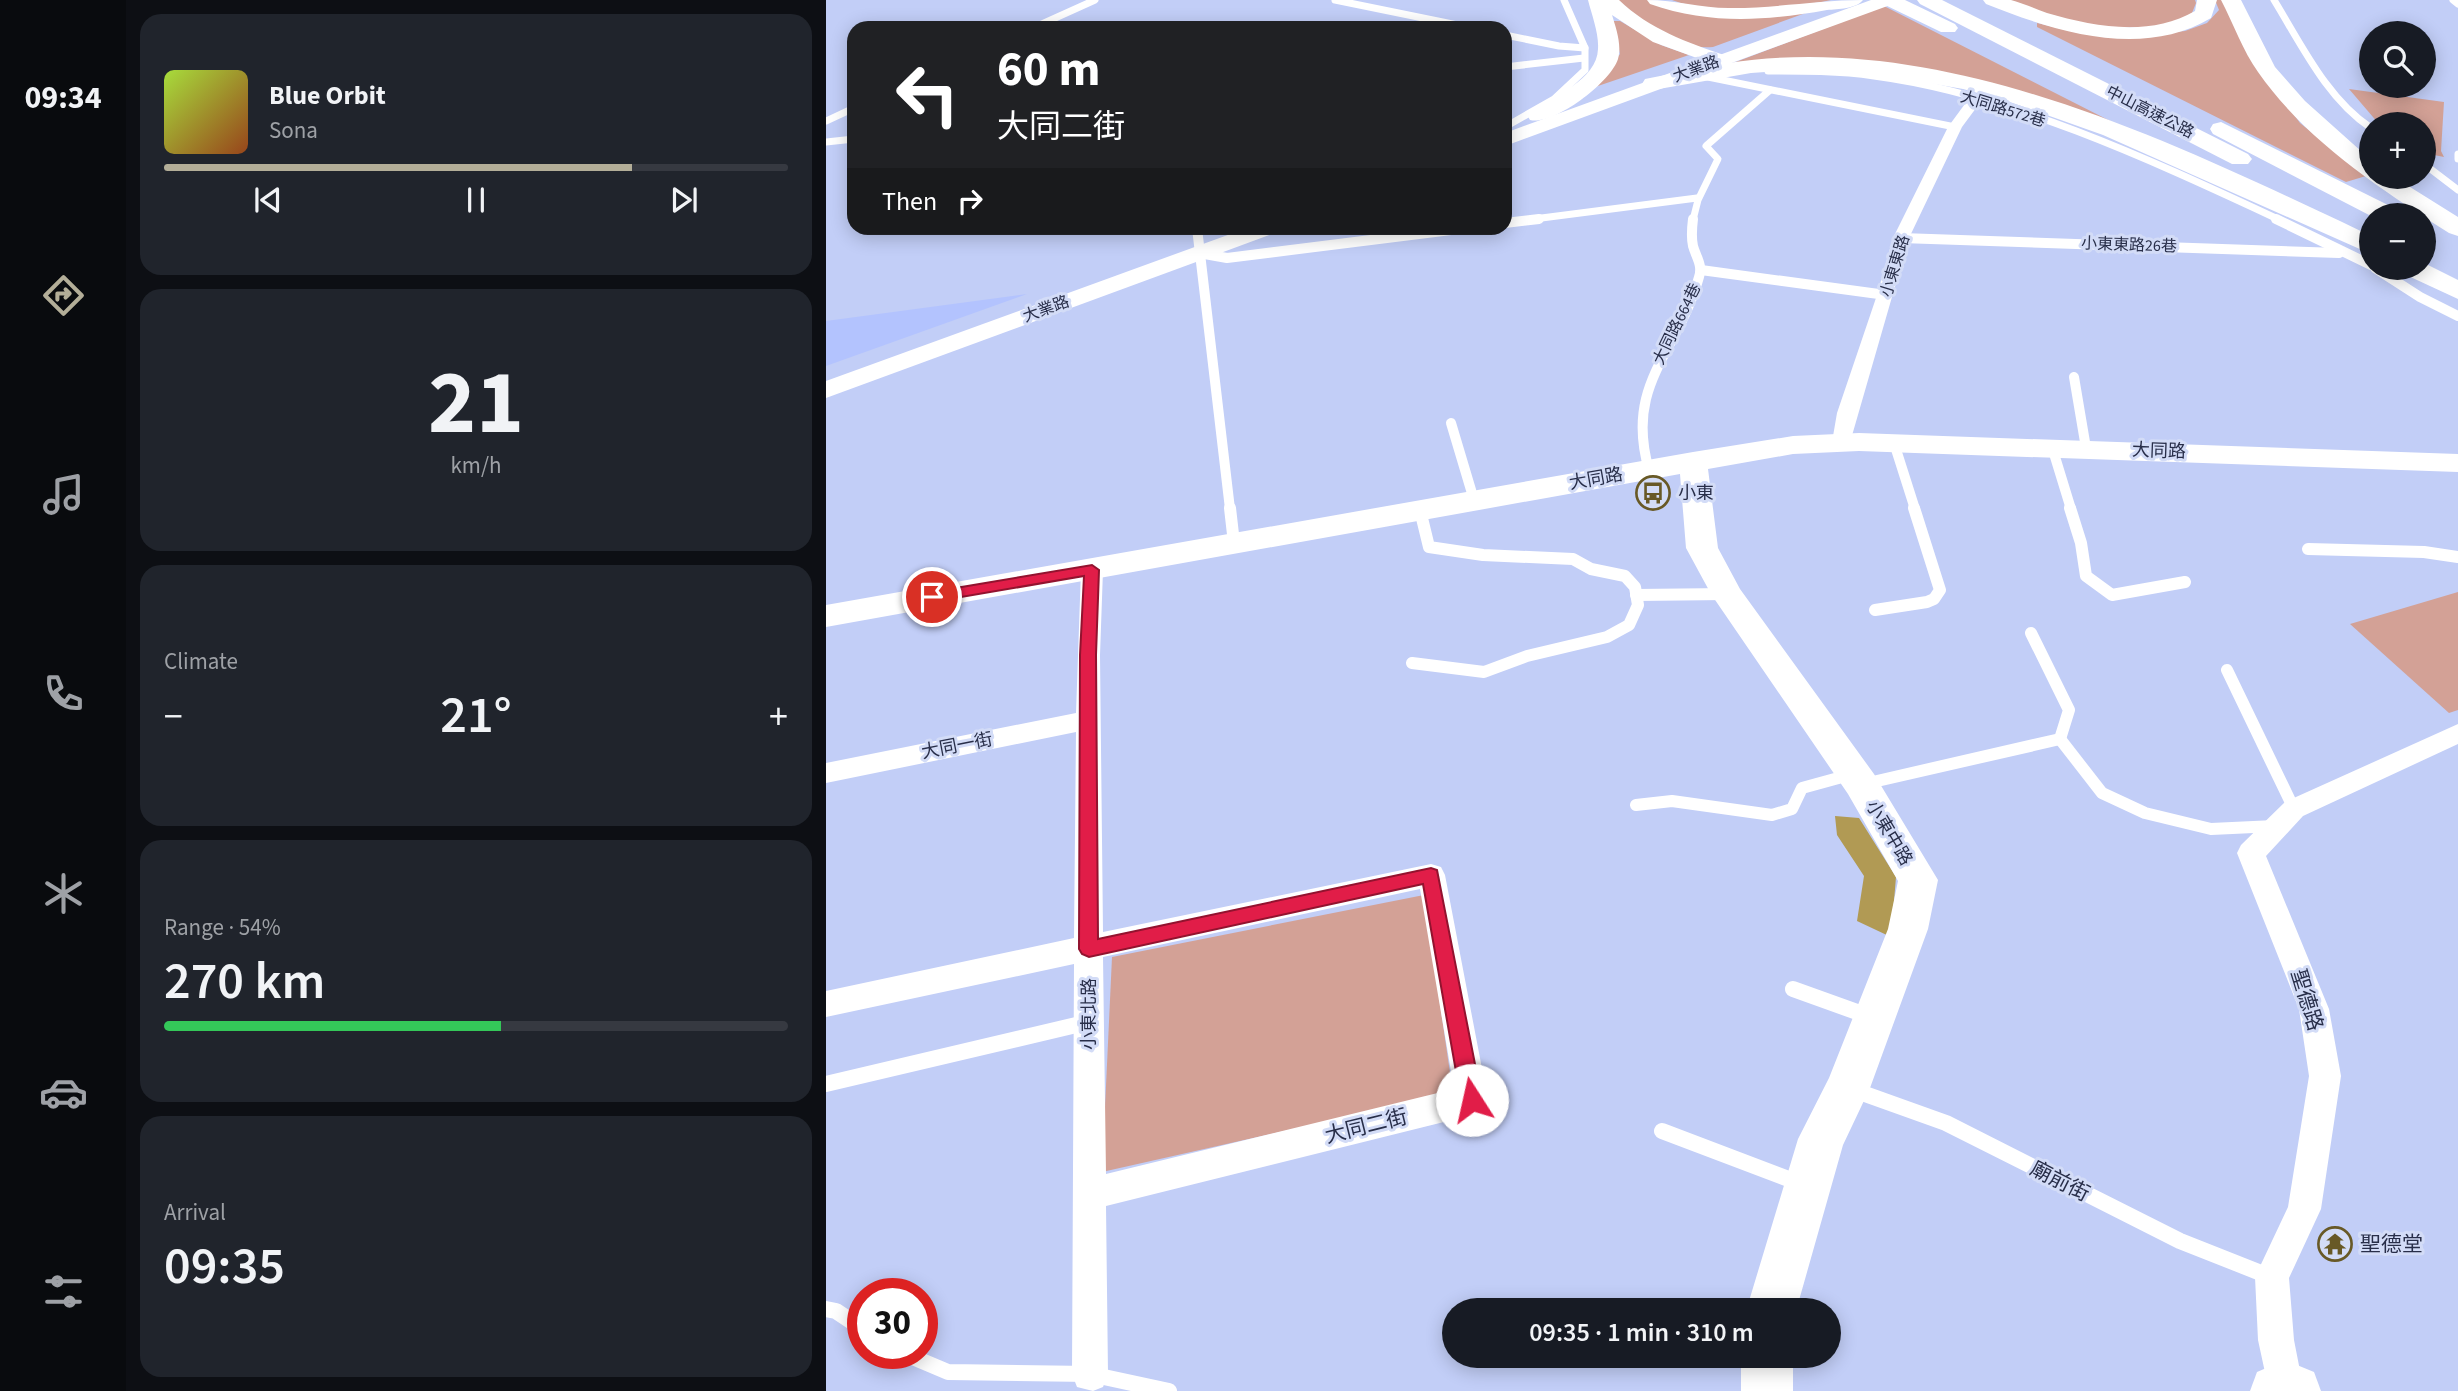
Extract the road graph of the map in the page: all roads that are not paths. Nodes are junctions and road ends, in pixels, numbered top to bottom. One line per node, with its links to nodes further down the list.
1 (1095, 0): 18 (lane)
2 (1335, 0): 19 (lane)
3 (1564, 0): 22 (lane)
4 (1598, 0): 32 (highway)
5 (1608, 0): 24 (highway)
6 (1657, 0): 7 (highway)
7 (1853, 0)
8 (1862, 0): 24 (main road, 大業路)
9 (1888, 0): 17 (highway); 24 (main road, 大業路)
10 (1962, 0): 20 (highway, 中山高速公路)
11 (1993, 0): 12 (highway)
12 (2207, 0)
13 (2231, 0): 41 (highway)
14 (2274, 0): 33 (lane)
15 (2453, 0): 16 (lane)
16 (2458, 4)
17 (1920, 5): 20 (highway, 中山高速公路); 49 (highway)
18 (1048, 21)
19 (1438, 21)
20 (1998, 25): 46 (highway, 中山高速公路); 47 (highway, 中山高速公路)
21 (1512, 36): 22 (lane)
22 (1585, 48): 23 (lane)
23 (1584, 58): 25 (lane); 35 (lane)
24 (1713, 58): 27 (main road, 大業路); 32 (main road, 大業路)
25 (1512, 66)
26 (1708, 77): 28 (lane); 29 (lane, 大同路572巷); 30 (lane, 大同路572巷)
27 (1653, 84): 30 (main road, 大業路); 49 (highway)
28 (1770, 90): 37 (lane); 45 (lane, 大同路664巷)
29 (1975, 100): 37 (street, 小東東路); 57 (lane, 大同路572巷)
30 (1610, 101): 38 (main road, 大業路)
31 (847, 111): 34 (lane)
32 (1538, 115): 36 (main road, 大業路)
33 (2359, 120)
34 (826, 121)
35 (1512, 123)
36 (1512, 124)
37 (1955, 127): 53 (street, 小東東路)
38 (1512, 137)
39 (847, 140): 40 (lane)
40 (826, 142)
41 (2359, 161)
42 (2436, 173): 44 (lane)
43 (2397, 189): 50 (highway)
44 (2458, 190)
45 (1697, 198): 48 (lane); 61 (lane, 大同路664巷)
46 (2364, 203)
47 (2359, 221)
48 (1512, 222)
49 (2326, 223): 56 (highway)
50 (2458, 228)
51 (1227, 235): 55 (main road, 大業路)
52 (1410, 235): 55 (lane)
53 (1901, 238): 59 (lane, 小東東路26巷); 66 (street, 小東東路)
54 (2436, 239): 58 (highway)
55 (1198, 240): 67 (main road, 大業路); 82 (lane)
56 (2359, 247)
57 (2359, 249)
58 (2458, 250)
59 (2359, 251)
60 (2436, 260): 62 (highway)
61 (1701, 270): 66 (lane); 79 (lane, 大同路664巷)
62 (2458, 272)
63 (2393, 280): 68 (lane, 大同路572巷)
64 (2436, 280): 65 (highway)
65 (2458, 291)
66 (1886, 295): 73 (street, 小東東路)
67 (1026, 309): 69 (main road, 大業路); 71 (main road, 大業路)
68 (2458, 316)
69 (826, 375)
70 (2074, 377): 76 (lane)
71 (826, 390)
72 (1451, 423): 80 (lane)
73 (1842, 442): 74 (main road, 大同路); 77 (main road, 大同路)
74 (1894, 443): 75 (main road, 大同路); 89 (lane)
75 (2052, 447): 76 (main road, 大同路); 86 (lane)
76 (2086, 448): 78 (main road, 大同路)
77 (1693, 461): 79 (main road, 大同路); 87 (main road, 小東中路)
78 (2458, 463)
79 (1649, 470): 80 (main road, 大同路)
80 (1474, 500): 81 (main road, 大同路)
81 (1420, 510): 82 (main road, 大同路); 88 (lane)
82 (1234, 543): 85 (main road, 大同路)
83 (2308, 549): 84 (lane)
84 (2458, 558)
85 (1092, 570): 90 (main road, 大同路); 94 (street, 小東北路)
86 (2185, 582)
87 (1727, 594): 88 (lane); 98 (main road, 小東中路)
88 (1636, 595): 92 (lane)
89 (1875, 610)
90 (826, 616)
91 (2031, 633): 96 (lane)
92 (1412, 663)
93 (2227, 670): 100 (lane)
94 (1088, 720): 97 (street, 大同一街); 101 (street, 小東北路)
95 (2458, 733): 100 (street, 聖德路)
96 (2060, 739): 98 (lane); 100 (lane)
97 (826, 773)
98 (1857, 779): 99 (lane); 104 (main road, 小東中路)
99 (1636, 805)
100 (2286, 817): 111 (street, 聖德路)
101 (1089, 949): 103 (street, 大同二街); 105 (street, 小東北路); 110 (street, 大同二街)
102 (1793, 989): 104 (lane)
103 (826, 1004)
104 (1874, 1019): 107 (main road, 小東中路)
105 (1089, 1022): 106 (lane); 110 (street, 小東北路)
106 (826, 1084)
107 (1848, 1088): 109 (main road, 小東中路); 111 (lane, 廟前街)
108 (1662, 1131): 109 (lane)
109 (1806, 1185): 112 (main road, 小東中路)
110 (1090, 1194): 117 (street, 小東北路)
111 (2272, 1277): 118 (street, 聖德路)
112 (1775, 1298)
113 (826, 1309): 114 (lane)
114 (847, 1318)
115 (938, 1368): 117 (lane)
116 (1767, 1368): 120 (main road)
117 (1090, 1374): 119 (lane)
118 (2286, 1389)
119 (1168, 1391)
120 (1767, 1391)

